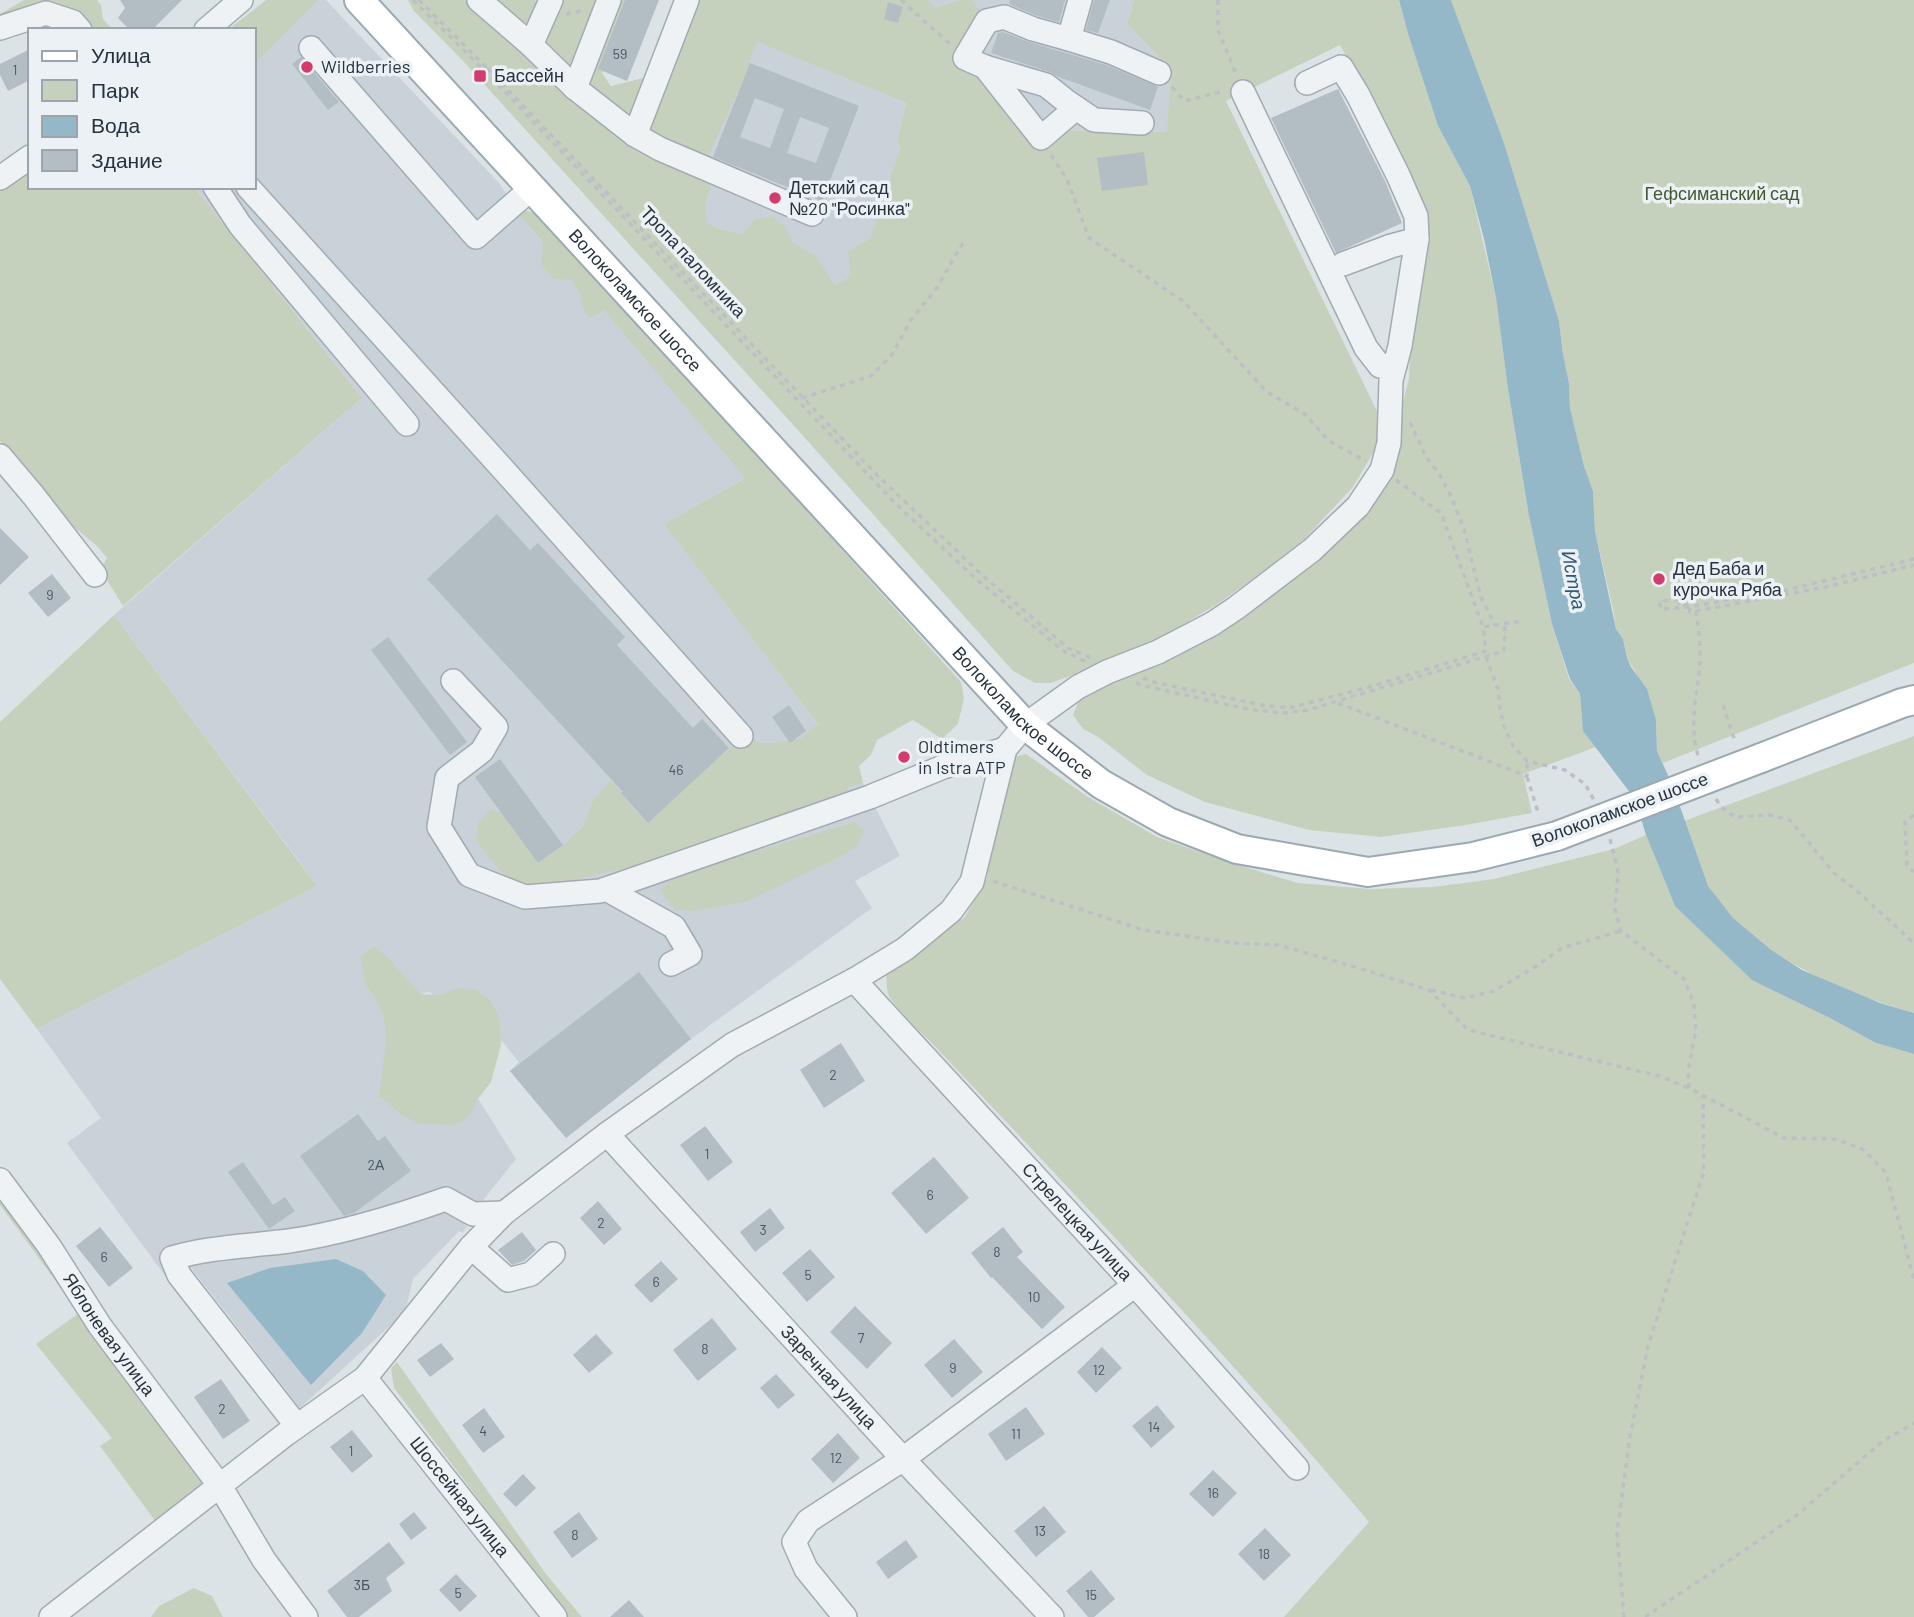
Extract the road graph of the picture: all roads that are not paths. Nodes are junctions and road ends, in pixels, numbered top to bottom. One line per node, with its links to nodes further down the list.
1 (241, 0): 11 (street)
2 (479, 0): 13 (street)
3 (687, 0): 22 (street)
4 (1080, 0): 12 (street)
5 (366, 2): 25 (main road, Волоколамское шоссе)
6 (608, 3): 18 (street)
7 (547, 9): 13 (street)
8 (1017, 10): 12 (street); 15 (street)
9 (0, 28): 10 (street)
10 (78, 28)
11 (208, 28)
12 (1069, 38): 16 (street)
13 (531, 45): 18 (street)
14 (311, 48): 25 (street)
15 (975, 62): 20 (street); 20 (street)
16 (1159, 73)
17 (1307, 83): 29 (street)
18 (575, 88): 22 (street)
19 (1242, 89): 31 (street)
20 (1076, 108): 21 (street)
21 (1142, 123)
22 (635, 135): 28 (street)
23 (28, 158): 24 (street)
24 (0, 178)
25 (532, 188): 37 (main road, Волоколамское шоссе)
26 (216, 189): 32 (street)
27 (250, 189): 38 (street)
28 (812, 214)
29 (1417, 239): 30 (street); 31 (street)
30 (1343, 264)
31 (1395, 365): 37 (street)
32 (407, 424)
33 (0, 456): 34 (street)
34 (95, 575)
35 (453, 681): 40 (street)
36 (1914, 700): 37 (main road, Волоколамское шоссе, bridge)
37 (1025, 725): 39 (street)
38 (741, 736)
39 (1005, 749): 40 (street); 42 (street)
40 (606, 889): 41 (street)
41 (671, 964)
42 (854, 980): 43 (street); 48 (street, Стрелецкая улица)
43 (607, 1134): 45 (street); 51 (street, Заречная улица)
44 (0, 1180): 53 (street, Яблоневая улица)
45 (504, 1213): 46 (street); 50 (street)
46 (471, 1247): 47 (street); 49 (street)
47 (553, 1254)
48 (1135, 1285): 51 (street); 52 (street, Стрелецкая улица)
49 (365, 1378): 50 (street); 56 (street, Шоссейная улица)
50 (297, 1426): 53 (street)
51 (903, 1459): 57 (street); 58 (street, Заречная улица)
52 (1297, 1468)
53 (220, 1486): 54 (street); 55 (street, Яблоневая улица)
54 (51, 1617)
55 (306, 1617)
56 (555, 1617)
57 (845, 1617)
58 (1052, 1617)

